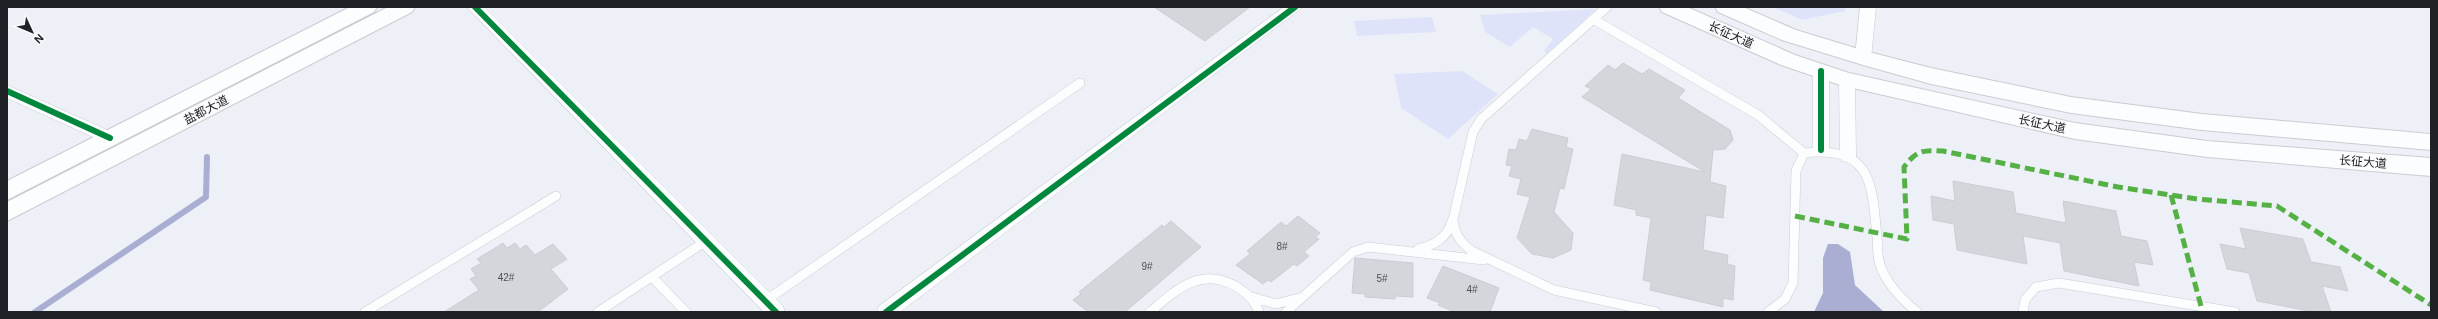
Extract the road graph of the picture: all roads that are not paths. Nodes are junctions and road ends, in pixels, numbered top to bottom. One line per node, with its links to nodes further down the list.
1 (367, 7): 15 (main road, 盐都大道)
2 (404, 7): 23 (main road, 盐都大道)
3 (475, 7): 25 (street)
4 (1295, 7): 35 (street)
5 (1608, 7): 9 (lane)
6 (1669, 7): 11 (main road, 长征大道)
7 (1725, 7): 10 (main road, 长征大道)
8 (1868, 7): 10 (street)
9 (1594, 19): 18 (lane); 24 (lane)
10 (1863, 58): 16 (main road, 长征大道)
11 (1821, 71): 12 (main road, 长征大道); 17 (street)
12 (1847, 80): 19 (street); 20 (main road, 长征大道)
13 (1080, 83): 31 (lane)
14 (7, 91): 15 (street)
15 (110, 138): 21 (main road, 盐都大道)
16 (2431, 142)
17 (1821, 150): 18 (lane); 19 (lane)
18 (1804, 153): 40 (lane)
19 (1848, 156): 41 (lane)
20 (2431, 167)
21 (7, 191)
22 (556, 196): 32 (lane)
23 (7, 212)
24 (1453, 220): 26 (lane); 27 (lane)
25 (706, 241): 28 (lane); 31 (street)
26 (1411, 251): 27 (lane); 30 (lane)
27 (1494, 261): 39 (lane)
28 (652, 277): 33 (lane); 34 (lane)
29 (1249, 295): 30 (lane); 36 (lane); 37 (lane)
30 (1305, 295): 38 (lane)
31 (771, 307)
32 (365, 312)
33 (598, 312)
34 (686, 312)
35 (886, 312)
36 (1150, 312)
37 (1259, 312)
38 (1286, 312)
39 (1656, 312)
40 (1768, 312)
41 (1917, 312)
42 (2022, 312): 43 (lane)
43 (2235, 312)

